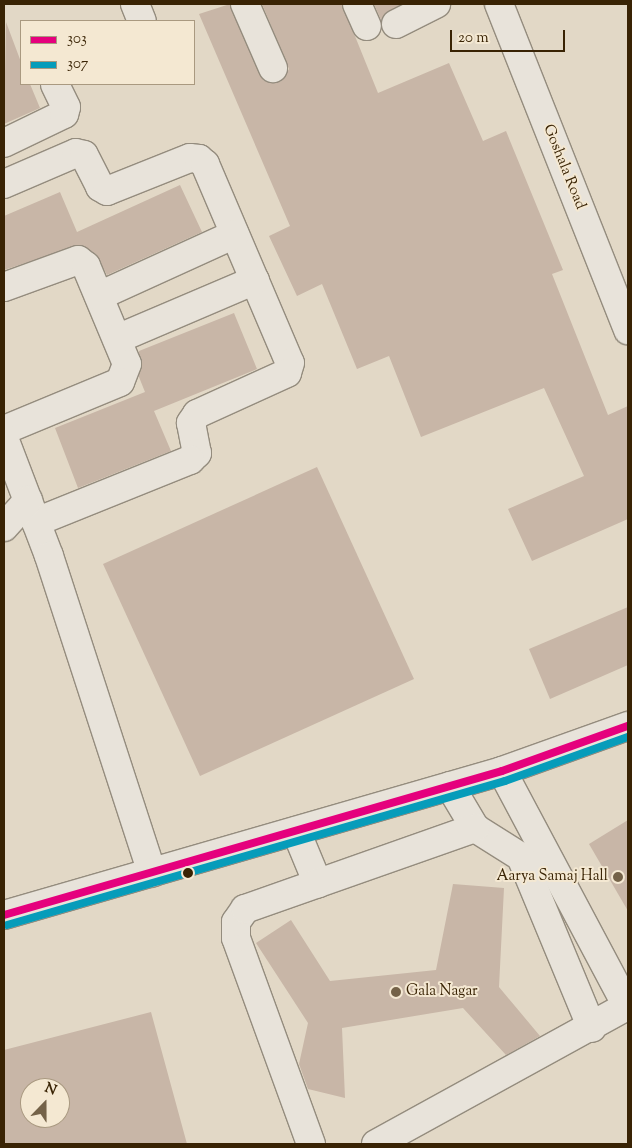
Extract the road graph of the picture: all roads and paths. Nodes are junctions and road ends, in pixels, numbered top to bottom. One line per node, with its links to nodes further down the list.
1 (135, 4): 5 (street)
2 (245, 4): 7 (street)
3 (436, 4): 6 (street)
4 (499, 4): 15 (street, Goshala Road)
5 (142, 20)
6 (396, 24)
7 (274, 68)
8 (55, 85): 9 (street)
9 (4, 143)
10 (4, 184): 11 (street)
11 (235, 234): 12 (street); 14 (street)
12 (255, 280): 16 (street); 19 (street)
13 (4, 287): 14 (street)
14 (99, 296): 16 (street)
15 (628, 330)
16 (117, 339): 17 (street)
17 (4, 430)
18 (4, 438): 19 (street)
19 (32, 511): 20 (street); 26 (street)
20 (4, 527)
21 (628, 726): 22 (street)
22 (502, 771): 23 (street); 29 (street)
23 (450, 786): 24 (street); 25 (street)
24 (475, 828): 27 (street); 30 (street)
25 (296, 831): 26 (street); 27 (street)
26 (152, 873): 28 (street)
27 (318, 884): 31 (street)
28 (4, 914)
29 (628, 1007): 30 (street)
30 (592, 1028): 32 (street)
31 (311, 1144)
32 (376, 1144)

